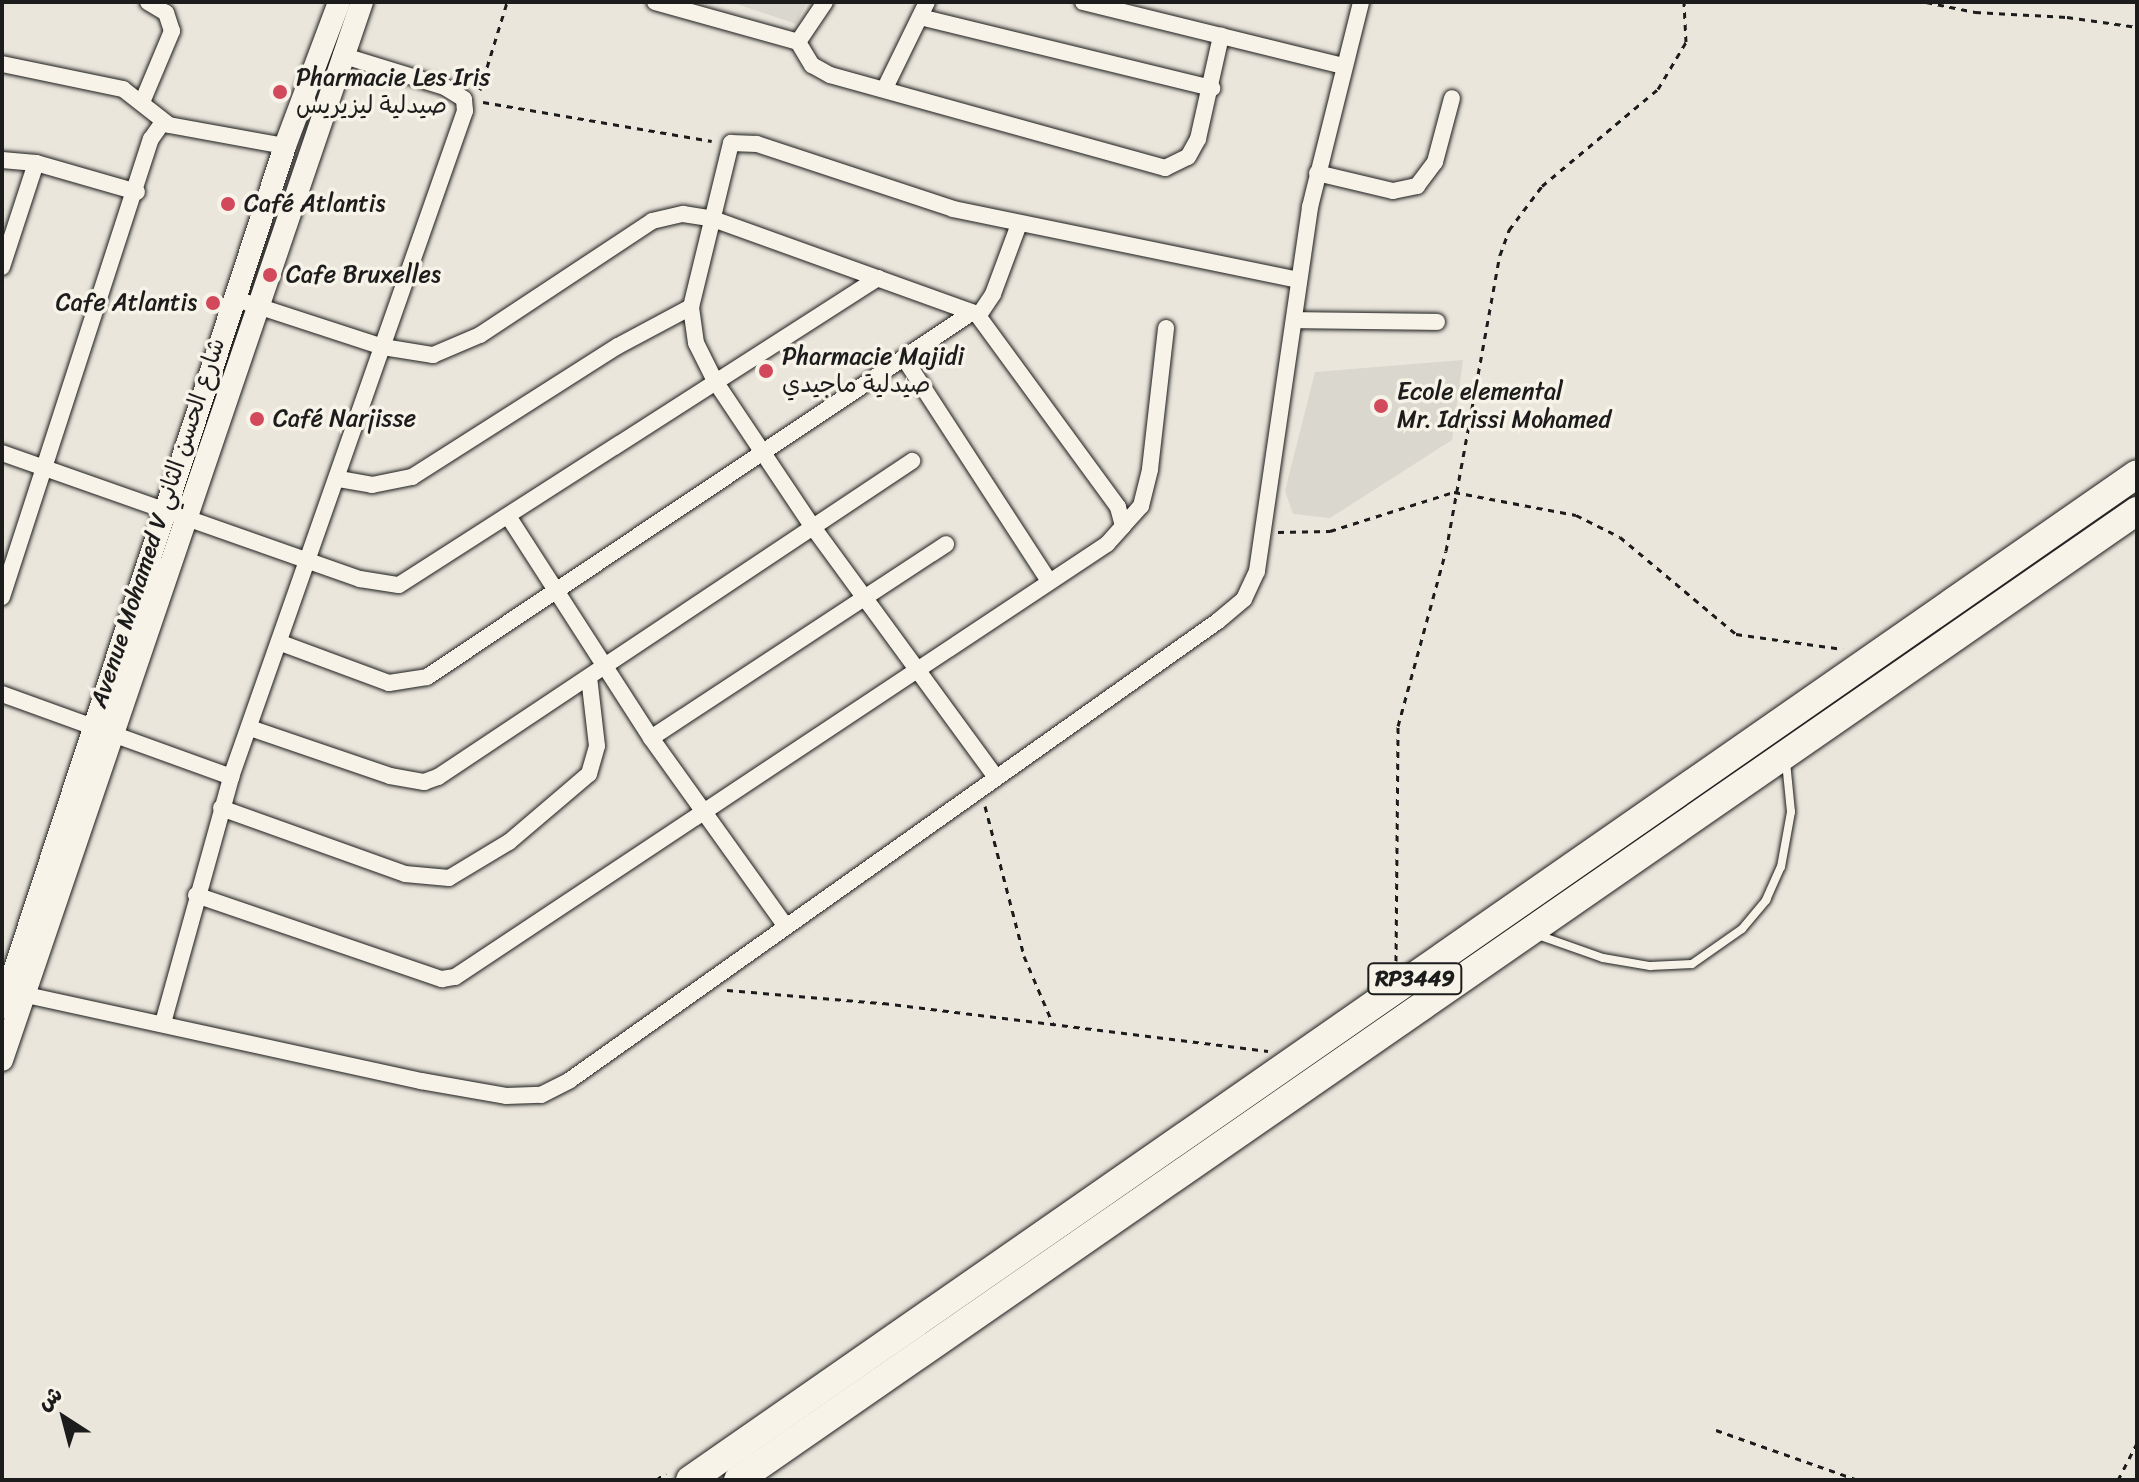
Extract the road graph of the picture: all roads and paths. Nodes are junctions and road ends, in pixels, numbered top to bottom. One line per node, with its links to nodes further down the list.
1 (148, 2): 13 (street)
2 (177, 2): 13 (street)
3 (339, 2): 26 (main road, Avenue Mohamed V شارع الحسن الثاني)
4 (362, 2): 17 (main road, Avenue Mohamed V شارع الحسن الثاني)
5 (507, 2): 25 (path)
6 (655, 2): 16 (street)
7 (825, 2): 16 (street)
8 (1083, 2): 15 (street)
9 (1361, 2): 19 (street)
10 (1684, 2): 51 (path)
11 (1926, 2): 14 (path)
12 (923, 10): 20 (street); 21 (street)
13 (169, 18): 23 (street)
14 (2137, 27)
15 (1221, 36): 19 (street); 21 (street)
16 (798, 42): 20 (street)
17 (341, 55): 36 (main road, Avenue Mohamed V شارع الحسن الثاني); 42 (street)
18 (2, 64): 23 (street)
19 (1344, 66): 29 (street)
20 (885, 88): 21 (street)
21 (1212, 88)
22 (1452, 98): 29 (street)
23 (143, 100): 24 (street)
24 (163, 122): 26 (street); 30 (street)
25 (731, 143): 31 (street); 32 (street)
26 (285, 146): 36 (main road, Avenue Mohamed V شارع الحسن الثاني)
27 (2, 160): 28 (street)
28 (36, 163): 30 (street); 33 (street)
29 (1317, 173): 35 (street)
30 (137, 192): 48 (street)
31 (713, 219): 34 (street); 37 (street); 42 (street)
32 (1019, 224): 35 (street); 38 (street)
33 (2, 267)
34 (878, 278): 38 (street); 44 (street)
35 (1299, 280): 39 (street)
36 (246, 303): 42 (street); 53 (main road, Avenue Mohamed V شارع الحسن الثاني)
37 (691, 307): 44 (street); 50 (street)
38 (974, 314): 43 (street); 56 (street)
39 (1294, 320): 40 (street); 57 (street)
40 (1437, 322)
41 (1166, 328): 56 (street)
42 (383, 347): 50 (street)
43 (906, 361): 46 (street); 60 (street)
44 (715, 381): 46 (street); 54 (street)
45 (2, 453): 48 (street)
46 (763, 454): 55 (street); 61 (street)
47 (912, 461): 55 (street)
48 (45, 468): 53 (street); 62 (street)
49 (2137, 474): 91 (highway, RP3449)
50 (339, 479): 59 (street)
51 (1454, 492): 57 (path); 65 (path); 82 (path)
52 (2137, 511): 73 (highway, RP3449)
53 (175, 513): 59 (street); 71 (main road, Avenue Mohamed V شارع الحسن الثاني)
54 (508, 516): 59 (street); 61 (street)
55 (812, 526): 63 (street); 66 (street)
56 (1123, 526): 60 (street)
57 (1264, 529): 74 (street)
58 (946, 544): 63 (street)
59 (311, 559): 64 (street)
60 (1049, 581): 67 (street)
61 (556, 592): 64 (street); 66 (street)
62 (2, 597)
63 (865, 598): 67 (street); 72 (street)
64 (281, 643): 70 (street)
65 (1854, 650)
66 (605, 667): 68 (street); 72 (street)
67 (918, 668): 74 (street); 78 (street)
68 (589, 677): 70 (street); 77 (street)
69 (2, 694): 71 (street)
70 (250, 728): 75 (street)
71 (106, 731): 75 (street); 84 (main road, Avenue Mohamed V شارع الحسن الثاني)
72 (651, 738): 78 (street)
73 (1786, 756): 81 (highway, RP3449); 81 (lane)
74 (995, 776): 76 (street)
75 (231, 777): 77 (street)
76 (981, 787): 80 (street); 86 (path)
77 (221, 808): 79 (street)
78 (703, 812): 79 (street); 80 (street)
79 (196, 895): 85 (street)
80 (785, 925): 83 (street)
81 (1531, 933): 92 (highway, RP3449)
82 (1396, 972)
83 (695, 988): 85 (street); 86 (path)
84 (9, 995): 85 (street); 88 (main road, Avenue Mohamed V شارع الحسن الثاني)
85 (163, 1023)
86 (1054, 1025): 87 (path)
87 (1270, 1051)
88 (2, 1060)
89 (1716, 1430): 93 (path)
90 (2137, 1443): 94 (path)
91 (690, 1480)
92 (738, 1480)
93 (1858, 1480)
94 (2118, 1480)

